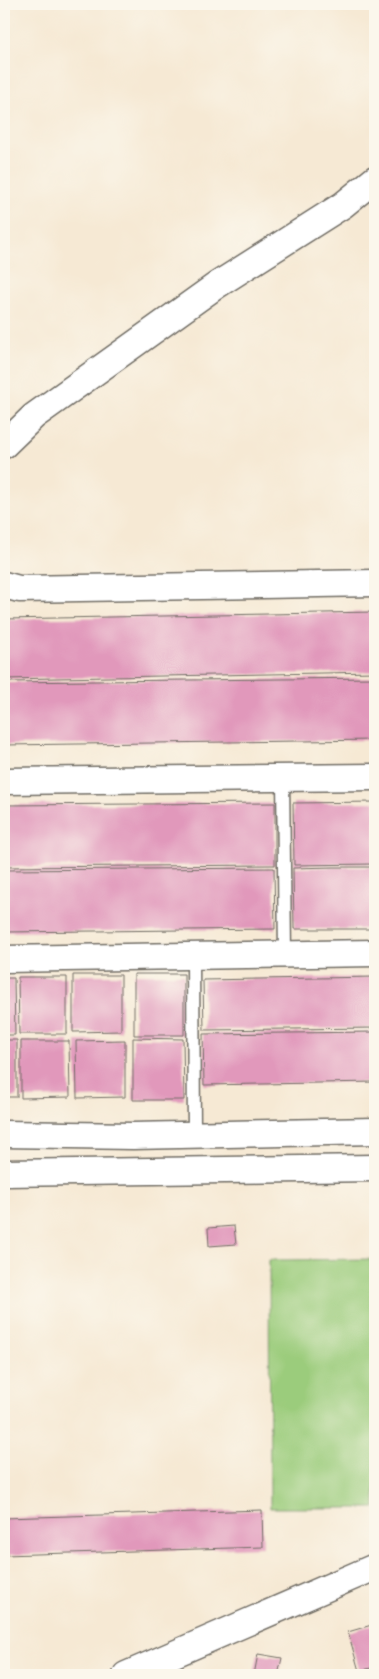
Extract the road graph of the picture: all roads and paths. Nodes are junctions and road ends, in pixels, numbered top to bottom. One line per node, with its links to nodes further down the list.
1 (375, 179): 2 (street)
2 (4, 445)
3 (375, 583): 4 (street)
4 (4, 585)
5 (282, 778): 6 (street); 7 (street); 9 (lane)
6 (375, 778)
7 (4, 781)
8 (375, 953): 9 (street)
9 (285, 954): 10 (street)
10 (193, 956): 11 (street); 14 (lane)
11 (4, 959)
12 (375, 1131): 14 (street)
13 (4, 1134): 14 (street)
14 (194, 1134)
15 (375, 1168): 16 (street)
16 (4, 1173)
17 (375, 1567): 18 (street)
18 (126, 1675)

